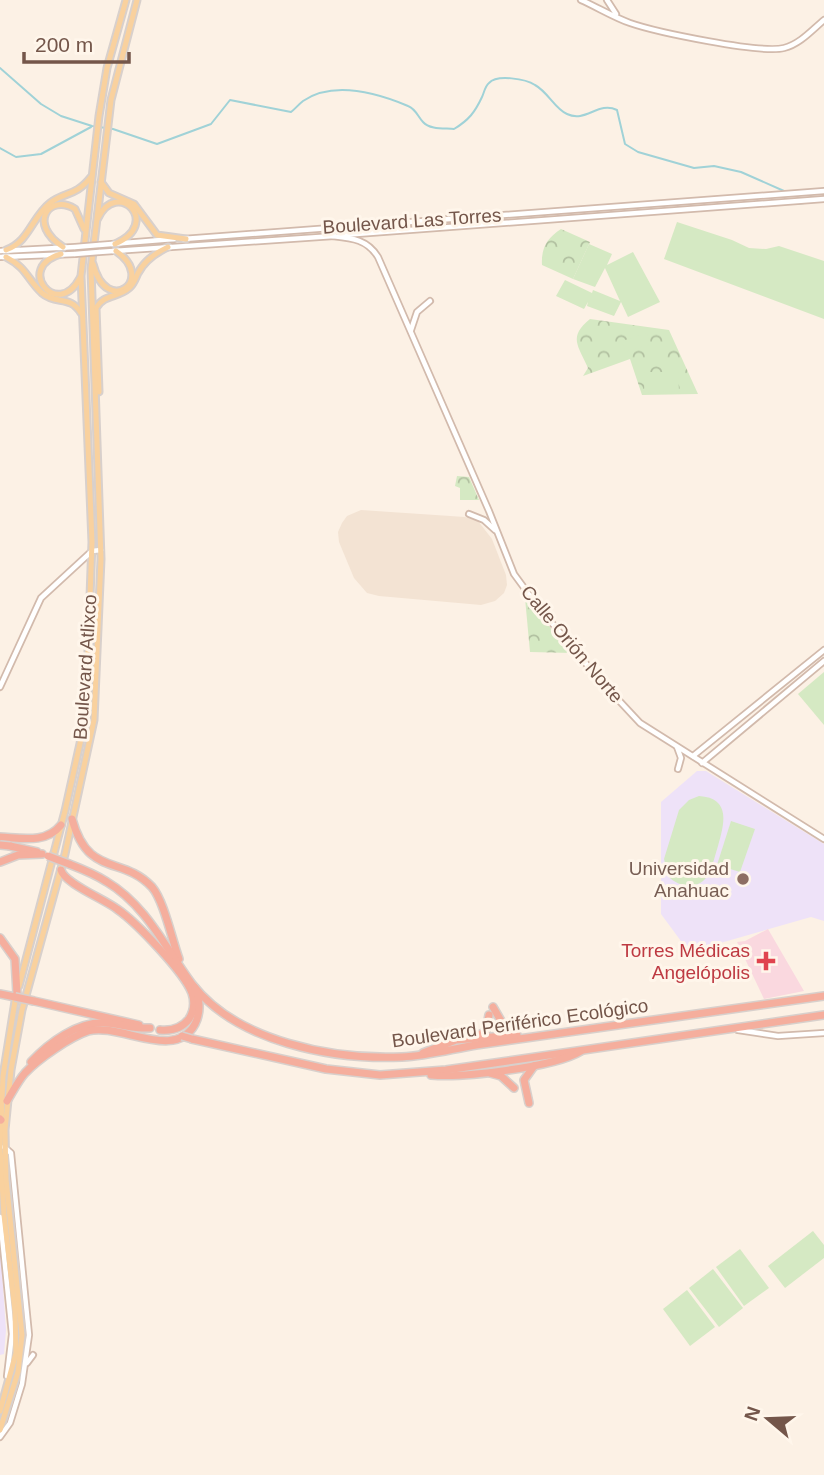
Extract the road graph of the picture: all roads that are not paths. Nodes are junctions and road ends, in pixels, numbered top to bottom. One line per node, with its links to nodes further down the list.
1 (126, 0): 7 (main road, Boulevard Atlixco)
2 (137, 0): 8 (main road, Boulevard Atlixco)
3 (581, 0): 5 (main road)
4 (607, 0): 5 (main road)
5 (618, 17): 6 (main road)
6 (824, 20)
7 (92, 177): 12 (main road, Boulevard Atlixco); 18 (main road)
8 (100, 181): 11 (main road, Boulevard Atlixco); 14 (main road)
9 (824, 191): 14 (main road, Boulevard Las Torres)
10 (824, 199): 13 (main road, Boulevard Las Torres)
11 (96, 225): 16 (main road); 20 (main road, Boulevard Atlixco)
12 (85, 231): 15 (main road); 21 (main road, Boulevard Atlixco)
13 (332, 236): 17 (main road, Boulevard Las Torres); 24 (main road, Calle Orión Norte)
14 (186, 239): 16 (main road, Boulevard Las Torres)
15 (63, 247): 16 (main road, Boulevard Las Torres, bridge); 18 (main road, Boulevard Las Torres)
16 (116, 247): 17 (main road, Boulevard Las Torres); 19 (main road, Boulevard Las Torres, bridge); 20 (main road)
17 (168, 247): 25 (main road)
18 (3, 254): 19 (main road, Boulevard Las Torres); 23 (main road)
19 (61, 254): 21 (main road)
20 (92, 258): 25 (main road, Boulevard Atlixco)
21 (81, 275): 23 (main road, Boulevard Atlixco)
22 (430, 301): 24 (main road)
23 (82, 315): 29 (main road, Boulevard Atlixco)
24 (411, 331): 27 (main road, Calle Orión Norte)
25 (98, 443): 28 (main road, Boulevard Atlixco)
26 (469, 513): 27 (main road)
27 (497, 532): 33 (main road, Calle Orión Norte)
28 (101, 550): 29 (main road); 37 (main road, Boulevard Atlixco)
29 (92, 551): 32 (main road); 38 (main road, Boulevard Atlixco)
30 (824, 650): 34 (main road)
31 (824, 661): 35 (main road)
32 (0, 687)
33 (676, 746): 34 (main road, Calle Orión Norte); 36 (main road)
34 (692, 756): 35 (main road, Calle Orión Norte)
35 (702, 763): 41 (main road, Calle Orión Norte)
36 (678, 769)
37 (72, 820): 46 (main road, Boulevard Atlixco); 52 (highway)
38 (61, 825): 40 (highway); 49 (main road, Boulevard Atlixco)
39 (0, 838): 40 (highway)
40 (19, 838): 43 (highway)
41 (824, 839)
42 (0, 845): 44 (highway, Boulevard Periférico Ecológico, bridge)
43 (0, 851)
44 (45, 855): 45 (highway); 47 (highway, Boulevard Periférico Ecológico, bridge)
45 (0, 862)
46 (61, 870): 50 (main road, Boulevard Atlixco); 51 (highway)
47 (140, 910): 51 (highway); 52 (highway, Boulevard Periférico Ecológico)
48 (0, 938): 54 (highway)
49 (26, 955): 50 (main road); 54 (main road, Boulevard Atlixco)
50 (35, 958): 72 (main road, Boulevard Atlixco)
51 (168, 961): 62 (highway)
52 (181, 967): 53 (highway, Boulevard Periférico Ecológico)
53 (193, 985): 67 (highway, Boulevard Periférico Ecológico); 72 (highway)
54 (6, 995): 60 (highway, Boulevard Periférico Ecológico, bridge); 74 (main road, Boulevard Atlixco)
55 (822, 995): 59 (highway, Boulevard Periférico Ecológico)
56 (493, 1007): 63 (highway)
57 (489, 1015): 65 (highway)
58 (824, 1015): 61 (highway, Boulevard Periférico Ecológico)
59 (598, 1027): 63 (highway); 67 (highway, Boulevard Periférico Ecológico)
60 (150, 1028): 62 (highway, Boulevard Periférico Ecológico); 72 (highway)
61 (733, 1029): 64 (main road); 66 (highway, Boulevard Periférico Ecológico)
62 (160, 1030): 70 (highway, Boulevard Periférico Ecológico, bridge)
63 (519, 1034): 65 (highway)
64 (823, 1034)
65 (468, 1038): 67 (highway)
66 (584, 1048): 68 (highway); 70 (highway, Boulevard Periférico Ecológico)
67 (420, 1055)
68 (538, 1063): 69 (highway); 73 (highway)
69 (482, 1072): 70 (highway); 71 (highway)
70 (420, 1073)
71 (514, 1088)
72 (7, 1099): 75 (main road, Boulevard Atlixco)
73 (529, 1103)
74 (0, 1121): 75 (main road, Boulevard Atlixco)
75 (2, 1147): 78 (main road); 79 (main road, Boulevard Atlixco); 80 (main road)
76 (0, 1217): 79 (main road)
77 (33, 1355): 78 (main road)
78 (24, 1370): 81 (main road)
79 (1, 1409)
80 (0, 1430)
81 (0, 1437)

